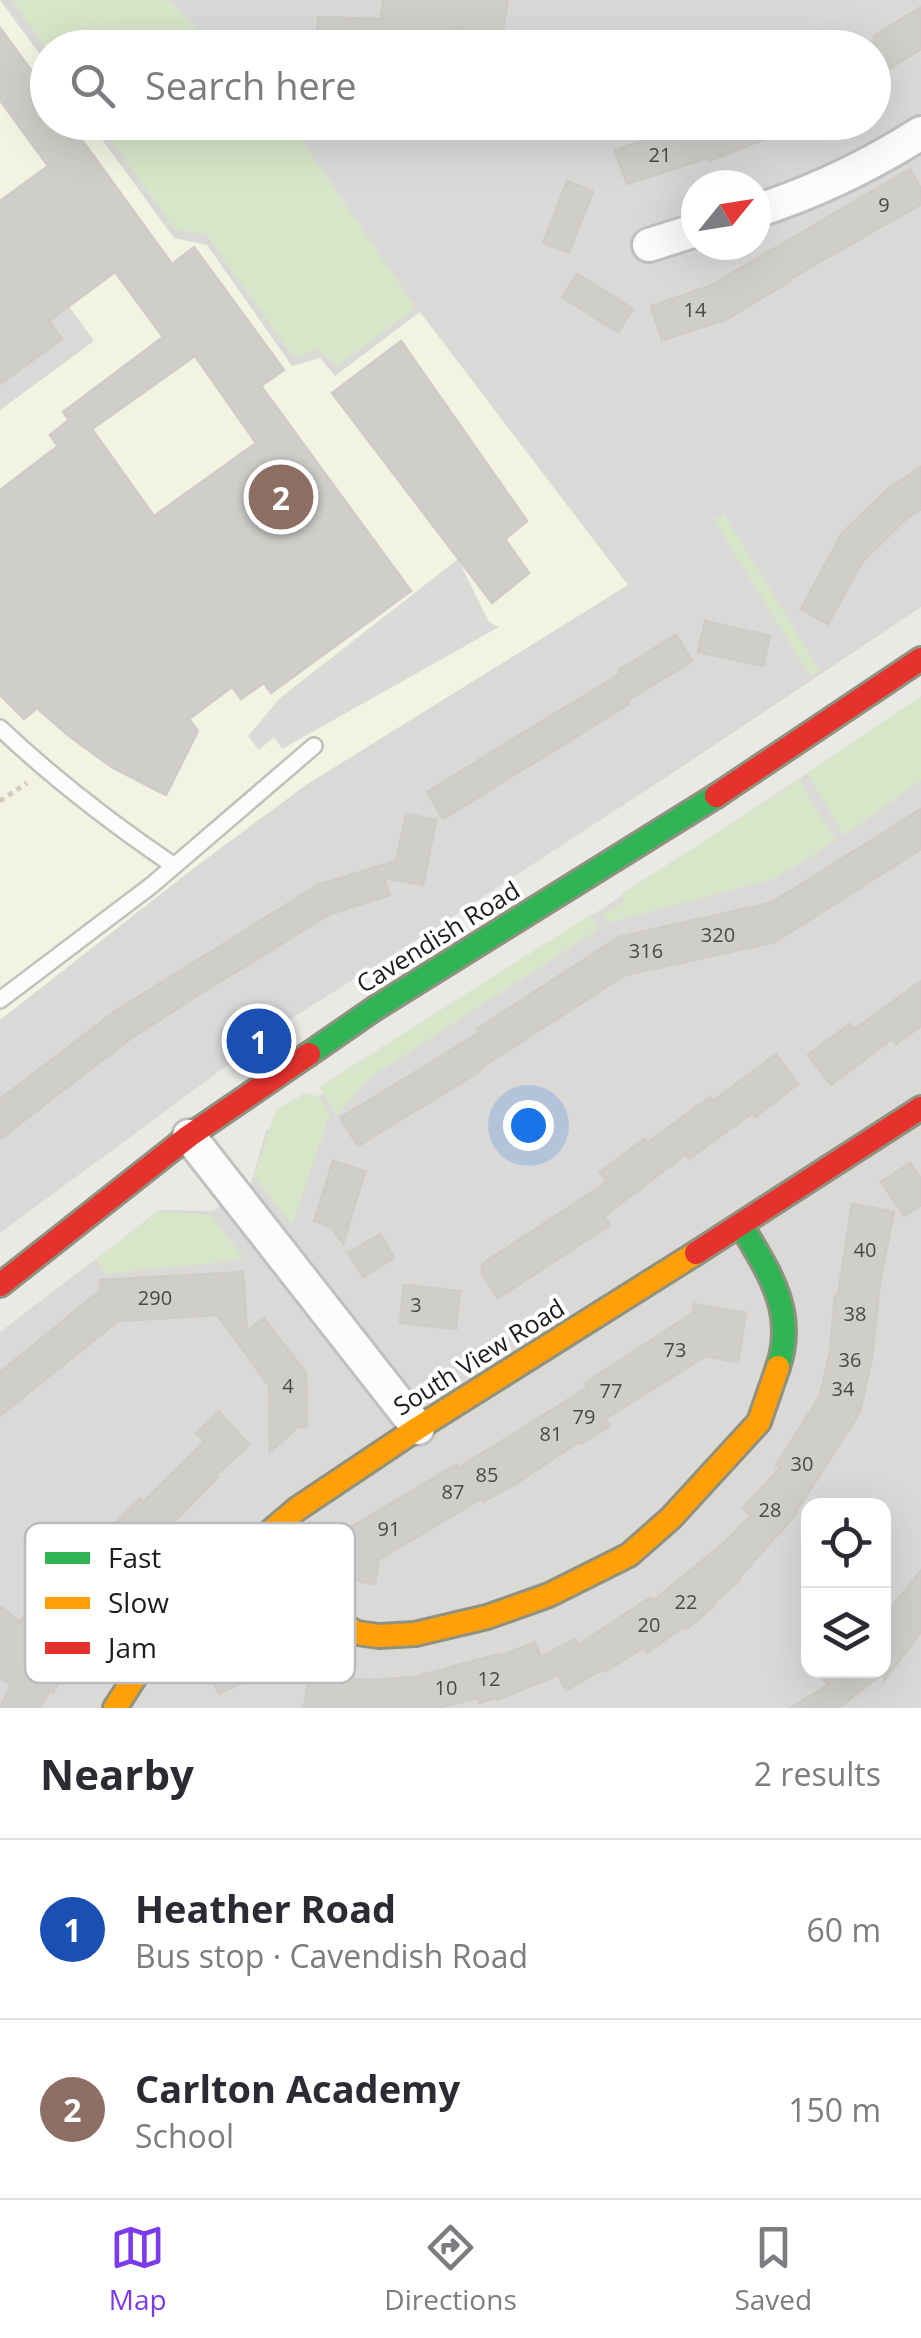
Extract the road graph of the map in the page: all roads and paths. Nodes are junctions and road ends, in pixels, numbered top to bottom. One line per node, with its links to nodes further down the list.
1 (921, 132): 2 (street)
2 (771, 206)
3 (681, 235): 4 (street)
4 (649, 245)
5 (921, 658): 13 (street, Cavendish Road)
6 (0, 728): 8 (lane)
7 (314, 746): 10 (lane)
8 (46, 771): 9 (path); 10 (lane)
9 (0, 801)
10 (172, 865): 11 (lane)
11 (0, 1000)
12 (921, 1108): 14 (street, South View Road)
13 (189, 1136): 15 (street, Cavendish Road); 16 (street)
14 (741, 1224): 16 (street, South View Road); 18 (street)
15 (0, 1285)
16 (418, 1428): 17 (street, South View Road)
17 (281, 1523)
18 (355, 1632)
19 (131, 1683): 20 (street, South View Road)
20 (115, 1708)

